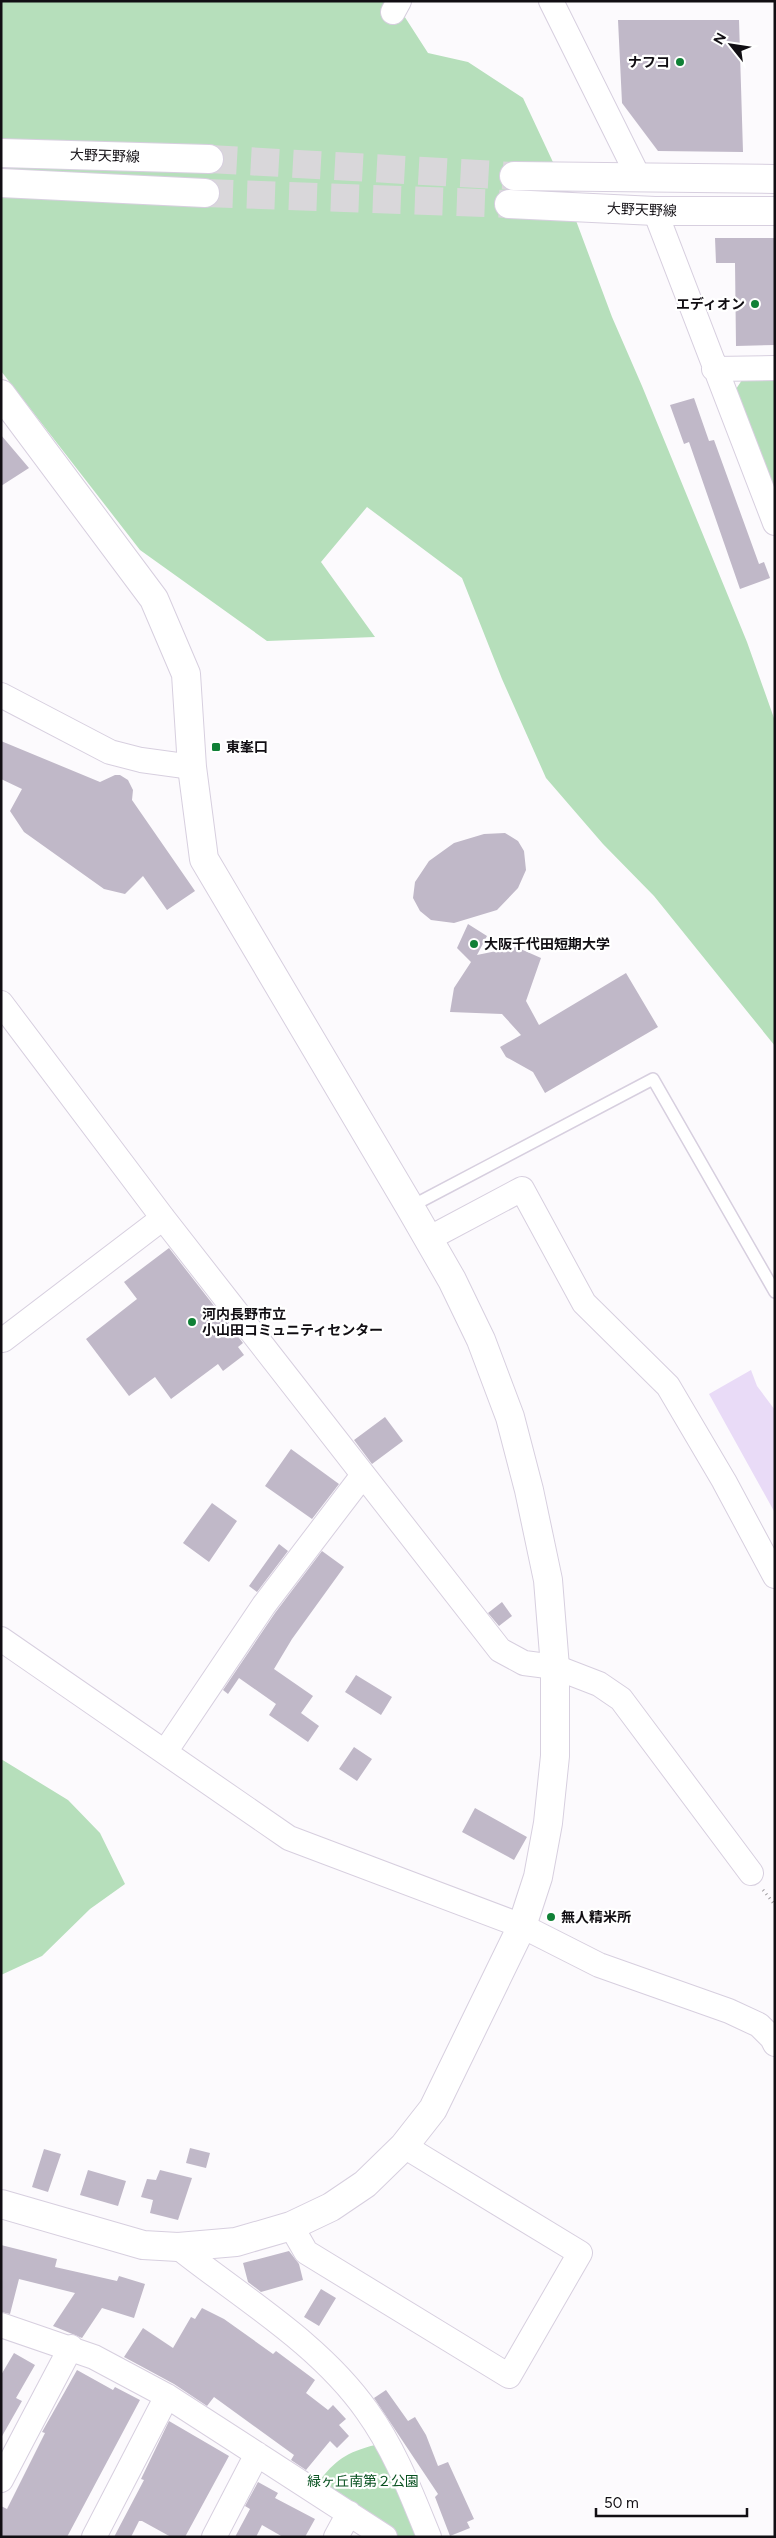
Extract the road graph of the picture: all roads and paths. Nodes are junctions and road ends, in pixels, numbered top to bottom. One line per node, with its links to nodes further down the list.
1 (551, 1): 5 (street)
2 (1, 152): 3 (street, 大野天野線)
3 (209, 159)
4 (514, 176): 5 (street)
5 (639, 178): 6 (street)
6 (775, 179)
7 (1, 183): 8 (street)
8 (205, 193)
9 (509, 204): 10 (street, 大野天野線)
10 (655, 211): 11 (street, 大野天野線); 13 (street)
11 (775, 211)
12 (775, 368): 13 (street)
13 (714, 369): 15 (street)
14 (1, 394): 17 (street)
15 (775, 523)
16 (1, 695): 17 (street)
17 (192, 767): 19 (street)
18 (1, 1003): 20 (street)
19 (410, 1207): 21 (street); 22 (lane)
20 (163, 1218): 23 (street); 24 (street)
21 (428, 1239): 25 (street); 27 (street)
22 (775, 1292)
23 (2, 1343)
24 (363, 1475): 27 (street); 28 (street)
25 (775, 1576)
26 (1, 1639): 28 (street)
27 (555, 1667): 29 (street); 30 (street)
28 (165, 1752): 30 (street)
29 (752, 1873)
30 (522, 1926): 31 (street); 32 (street)
31 (775, 2044)
32 (404, 2146): 34 (street); 34 (street)
33 (1, 2204): 35 (street)
34 (291, 2226): 35 (street)
35 (178, 2247): 46 (street)
36 (1, 2325): 37 (street)
37 (71, 2347): 38 (street); 40 (street)
38 (167, 2396): 39 (street); 42 (street)
39 (257, 2454): 41 (street); 43 (street)
40 (1, 2480)
41 (349, 2513): 44 (street); 45 (street)
42 (94, 2537)
43 (214, 2537)
44 (336, 2537)
45 (385, 2537)
46 (429, 2537)

